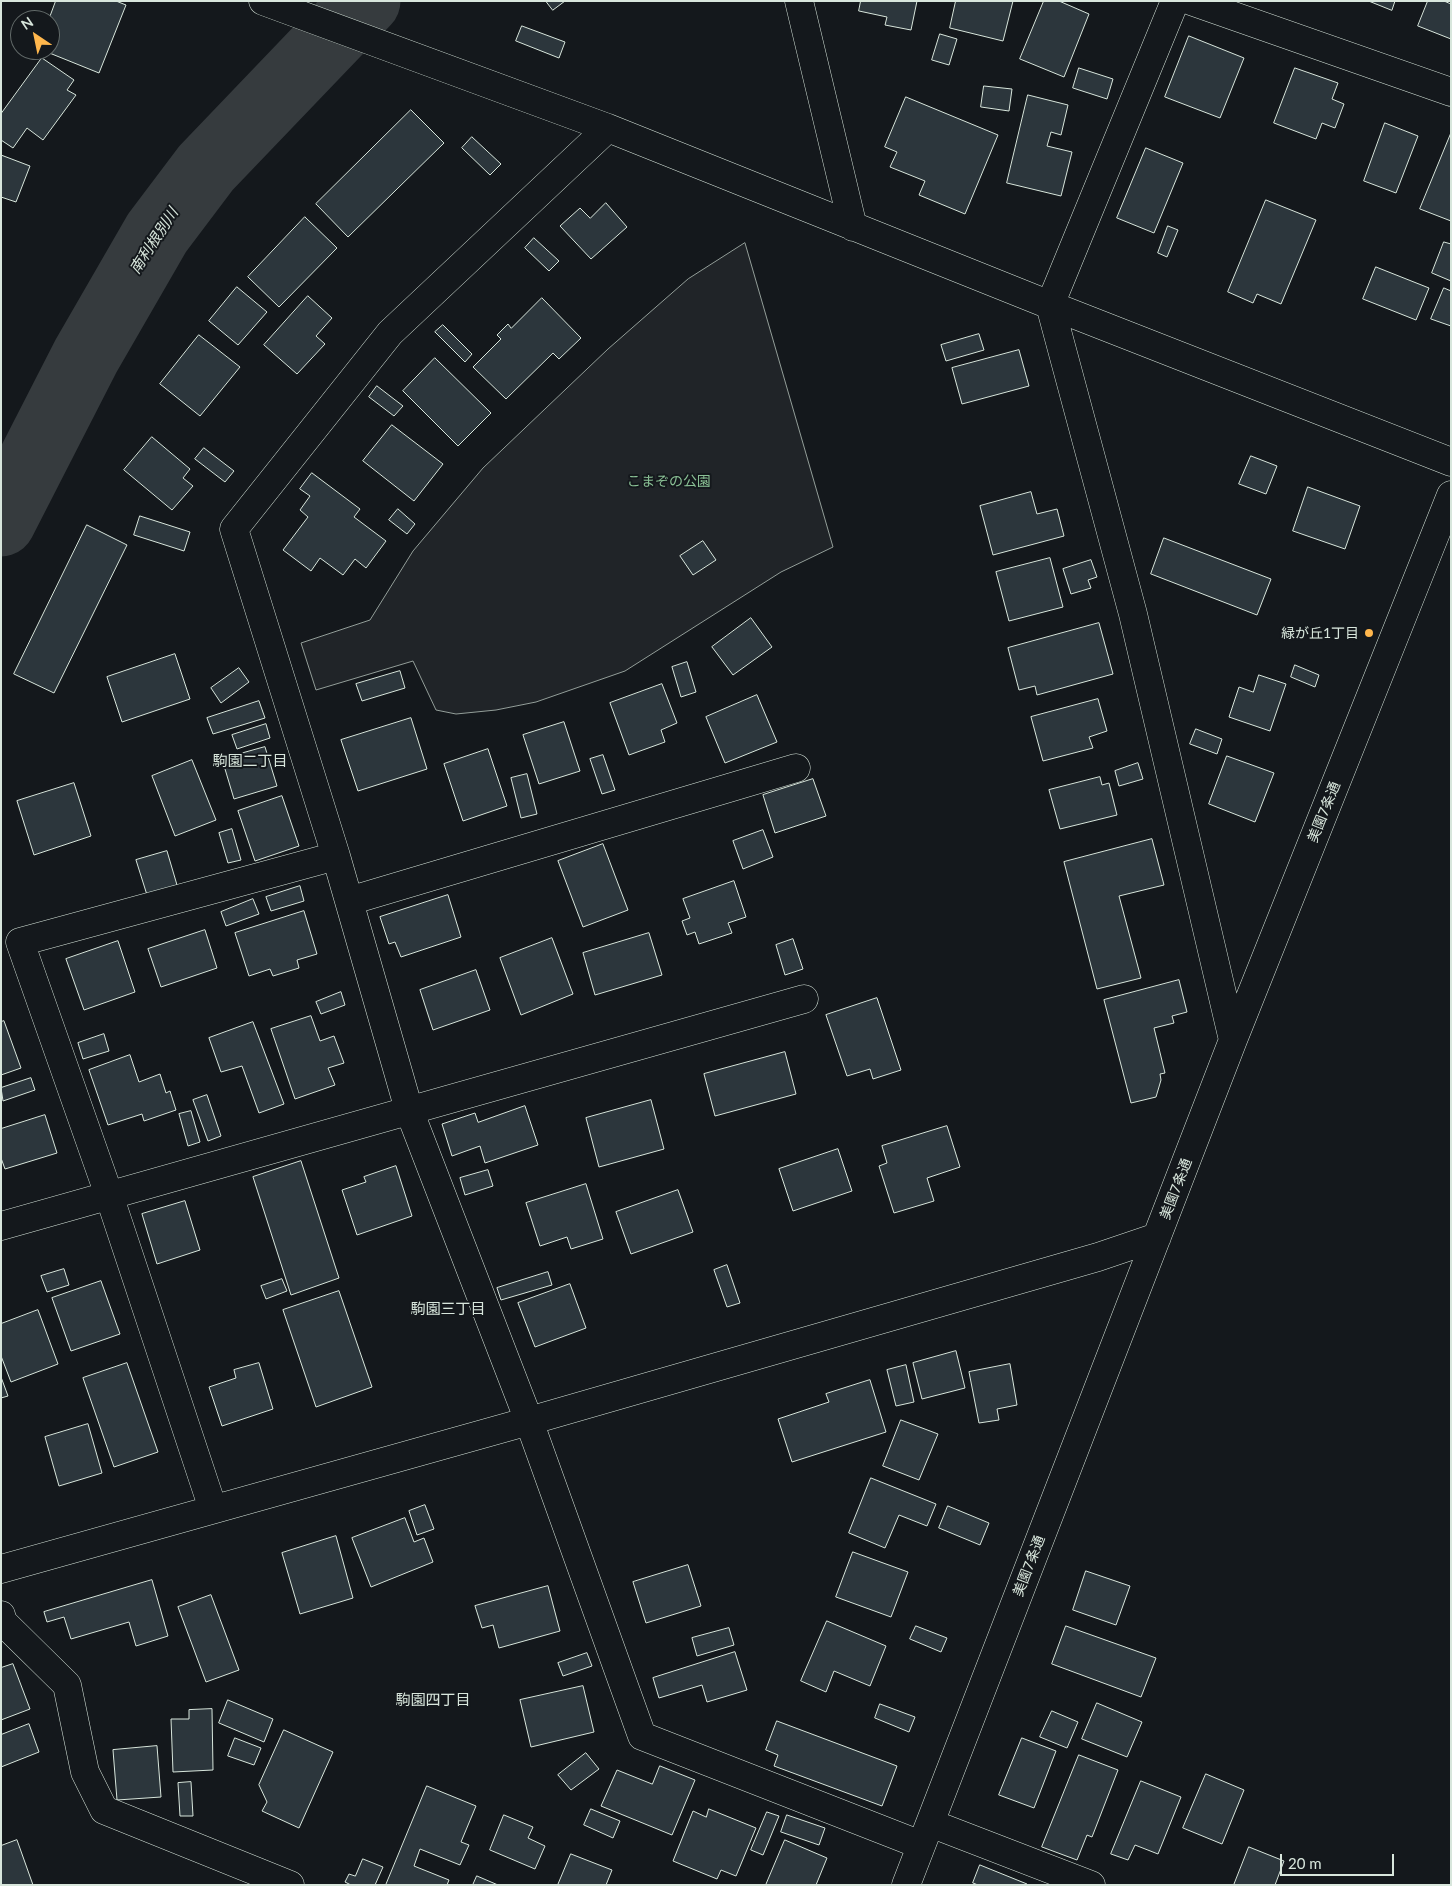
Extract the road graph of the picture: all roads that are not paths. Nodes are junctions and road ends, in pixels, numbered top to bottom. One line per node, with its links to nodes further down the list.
1 (263, 1): 6 (street)
2 (799, 1): 7 (street)
3 (1175, 1): 8 (street)
4 (1191, 1): 5 (street)
5 (1451, 92)
6 (608, 128): 7 (street); 12 (street)
7 (853, 227): 8 (street)
8 (1050, 305): 9 (street); 15 (street)
9 (1451, 462)
10 (1451, 495): 15 (street, 美園7条通)
11 (796, 768): 13 (street)
12 (336, 856): 13 (street); 17 (street)
13 (349, 901): 16 (street)
14 (804, 999): 16 (street)
15 (1233, 1040): 19 (street, 美園7条通)
16 (409, 1110): 17 (street); 20 (street)
17 (109, 1195): 18 (street); 21 (street)
18 (1, 1226)
19 (1157, 1237): 20 (street); 24 (street, 美園7条通)
20 (529, 1421): 21 (street); 24 (street)
21 (213, 1509): 22 (street)
22 (1, 1569)
23 (1, 1615): 25 (street)
24 (926, 1834): 26 (street, 美園7条通); 27 (street)
25 (290, 1885)
26 (906, 1885)
27 (1091, 1885)

